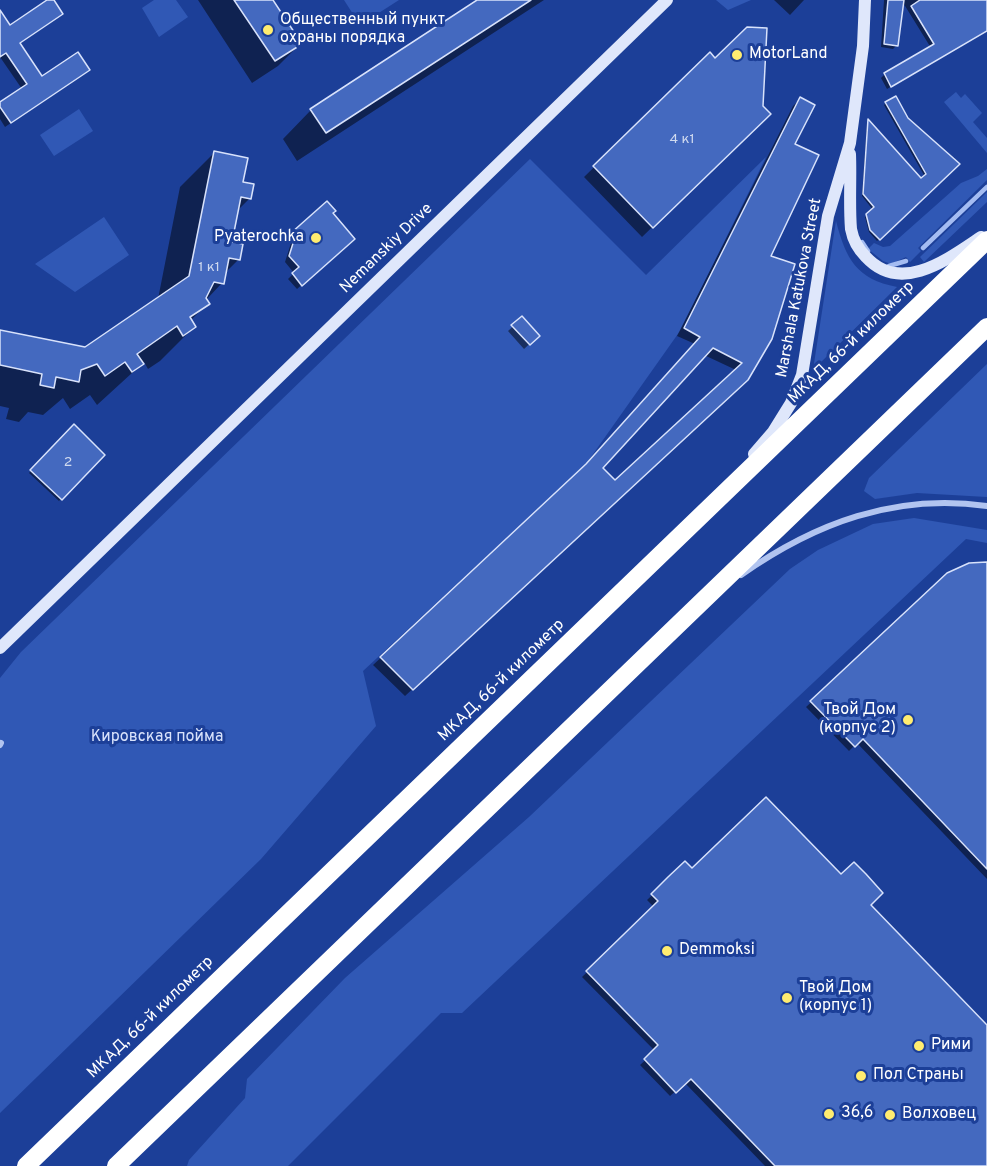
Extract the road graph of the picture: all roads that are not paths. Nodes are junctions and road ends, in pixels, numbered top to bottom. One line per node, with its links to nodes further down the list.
1 (667, 0): 10 (street, Nemanskiy Drive)
2 (865, 0): 3 (street, Marshala Katukova Street)
3 (850, 143): 4 (street, Marshala Katukova Street); 8 (street, Marshala Katukova Street)
4 (987, 233)
5 (987, 240): 8 (highway, МКАД, 66-й километр)
6 (987, 327): 9 (highway)
7 (987, 506): 9 (street)
8 (700, 516): 11 (highway, МКАД, 66-й километр)
9 (698, 605): 12 (highway)
10 (0, 648)
11 (26, 1166)
12 (116, 1166)

